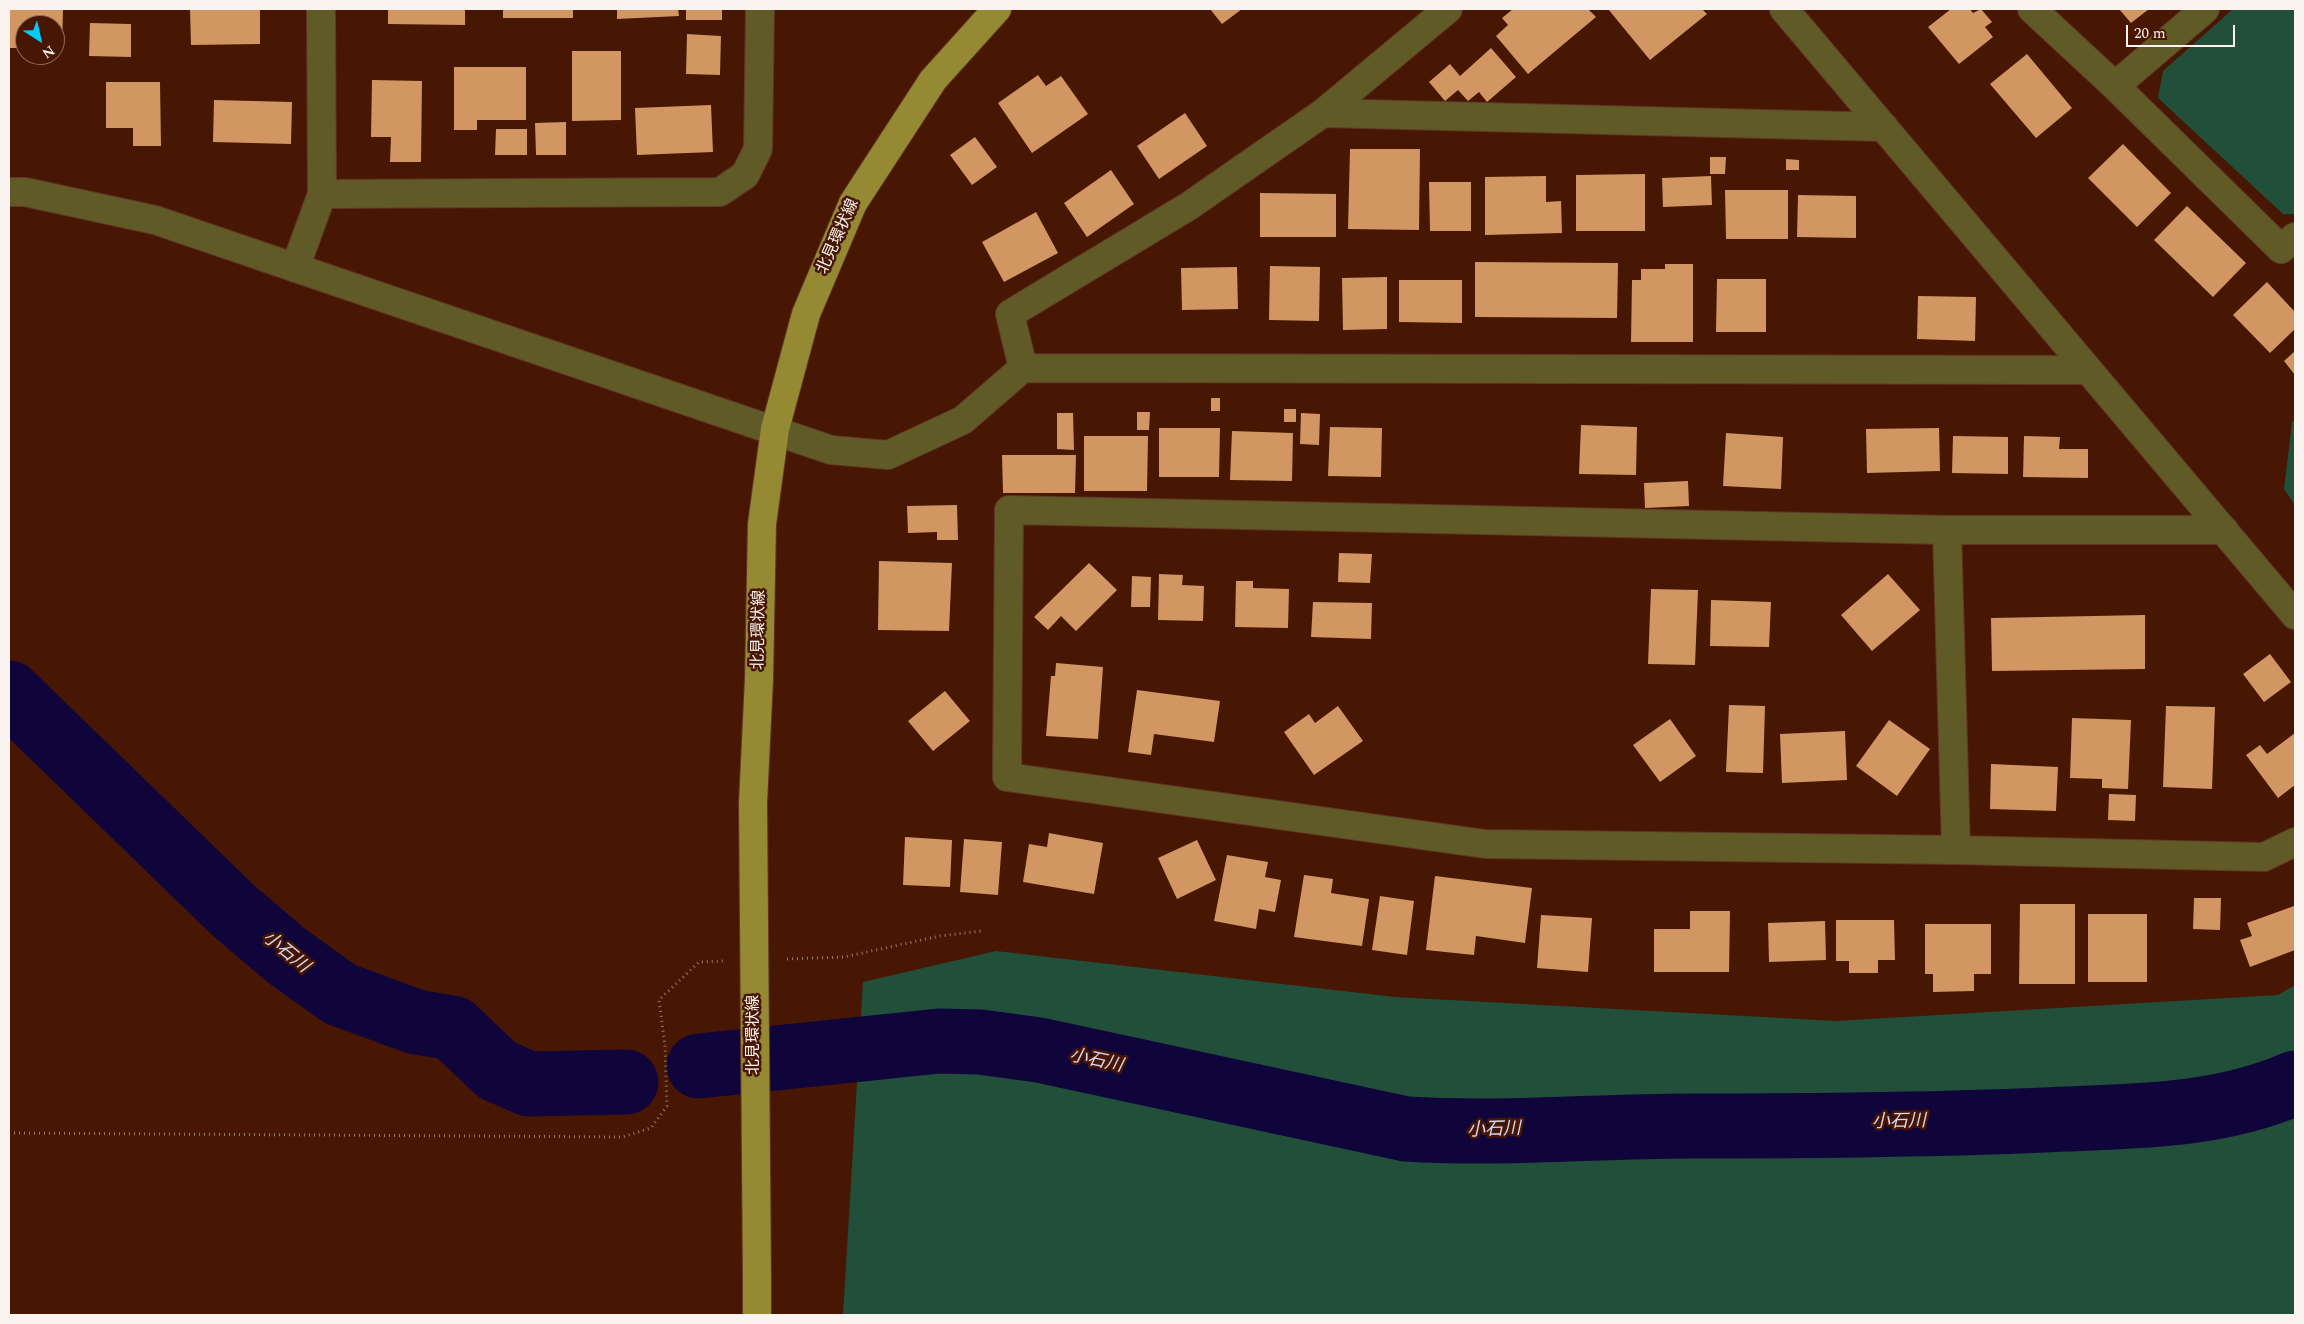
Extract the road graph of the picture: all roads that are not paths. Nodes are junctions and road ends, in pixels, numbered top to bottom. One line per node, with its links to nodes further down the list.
1 (321, 9): 12 (street)
2 (760, 9): 12 (street)
3 (997, 9): 17 (main road, 北見環状線)
4 (1448, 9): 9 (street)
5 (1784, 9): 10 (street)
6 (2032, 9): 8 (street)
7 (2205, 9): 8 (street)
8 (2115, 86): 13 (street)
9 (1323, 113): 10 (street); 15 (street)
10 (1884, 127): 16 (street)
11 (9, 192): 14 (street)
12 (322, 194): 14 (street)
13 (2295, 238)
14 (295, 268): 17 (street)
15 (1023, 368): 16 (street); 17 (street)
16 (2087, 370): 19 (street)
17 (775, 429): 23 (main road, 北見環状線, bridge)
18 (1946, 530): 19 (street); 22 (street); 22 (street)
19 (2224, 530): 20 (street)
20 (2295, 615)
21 (2295, 842): 22 (street)
22 (1956, 850)
23 (757, 1315)

